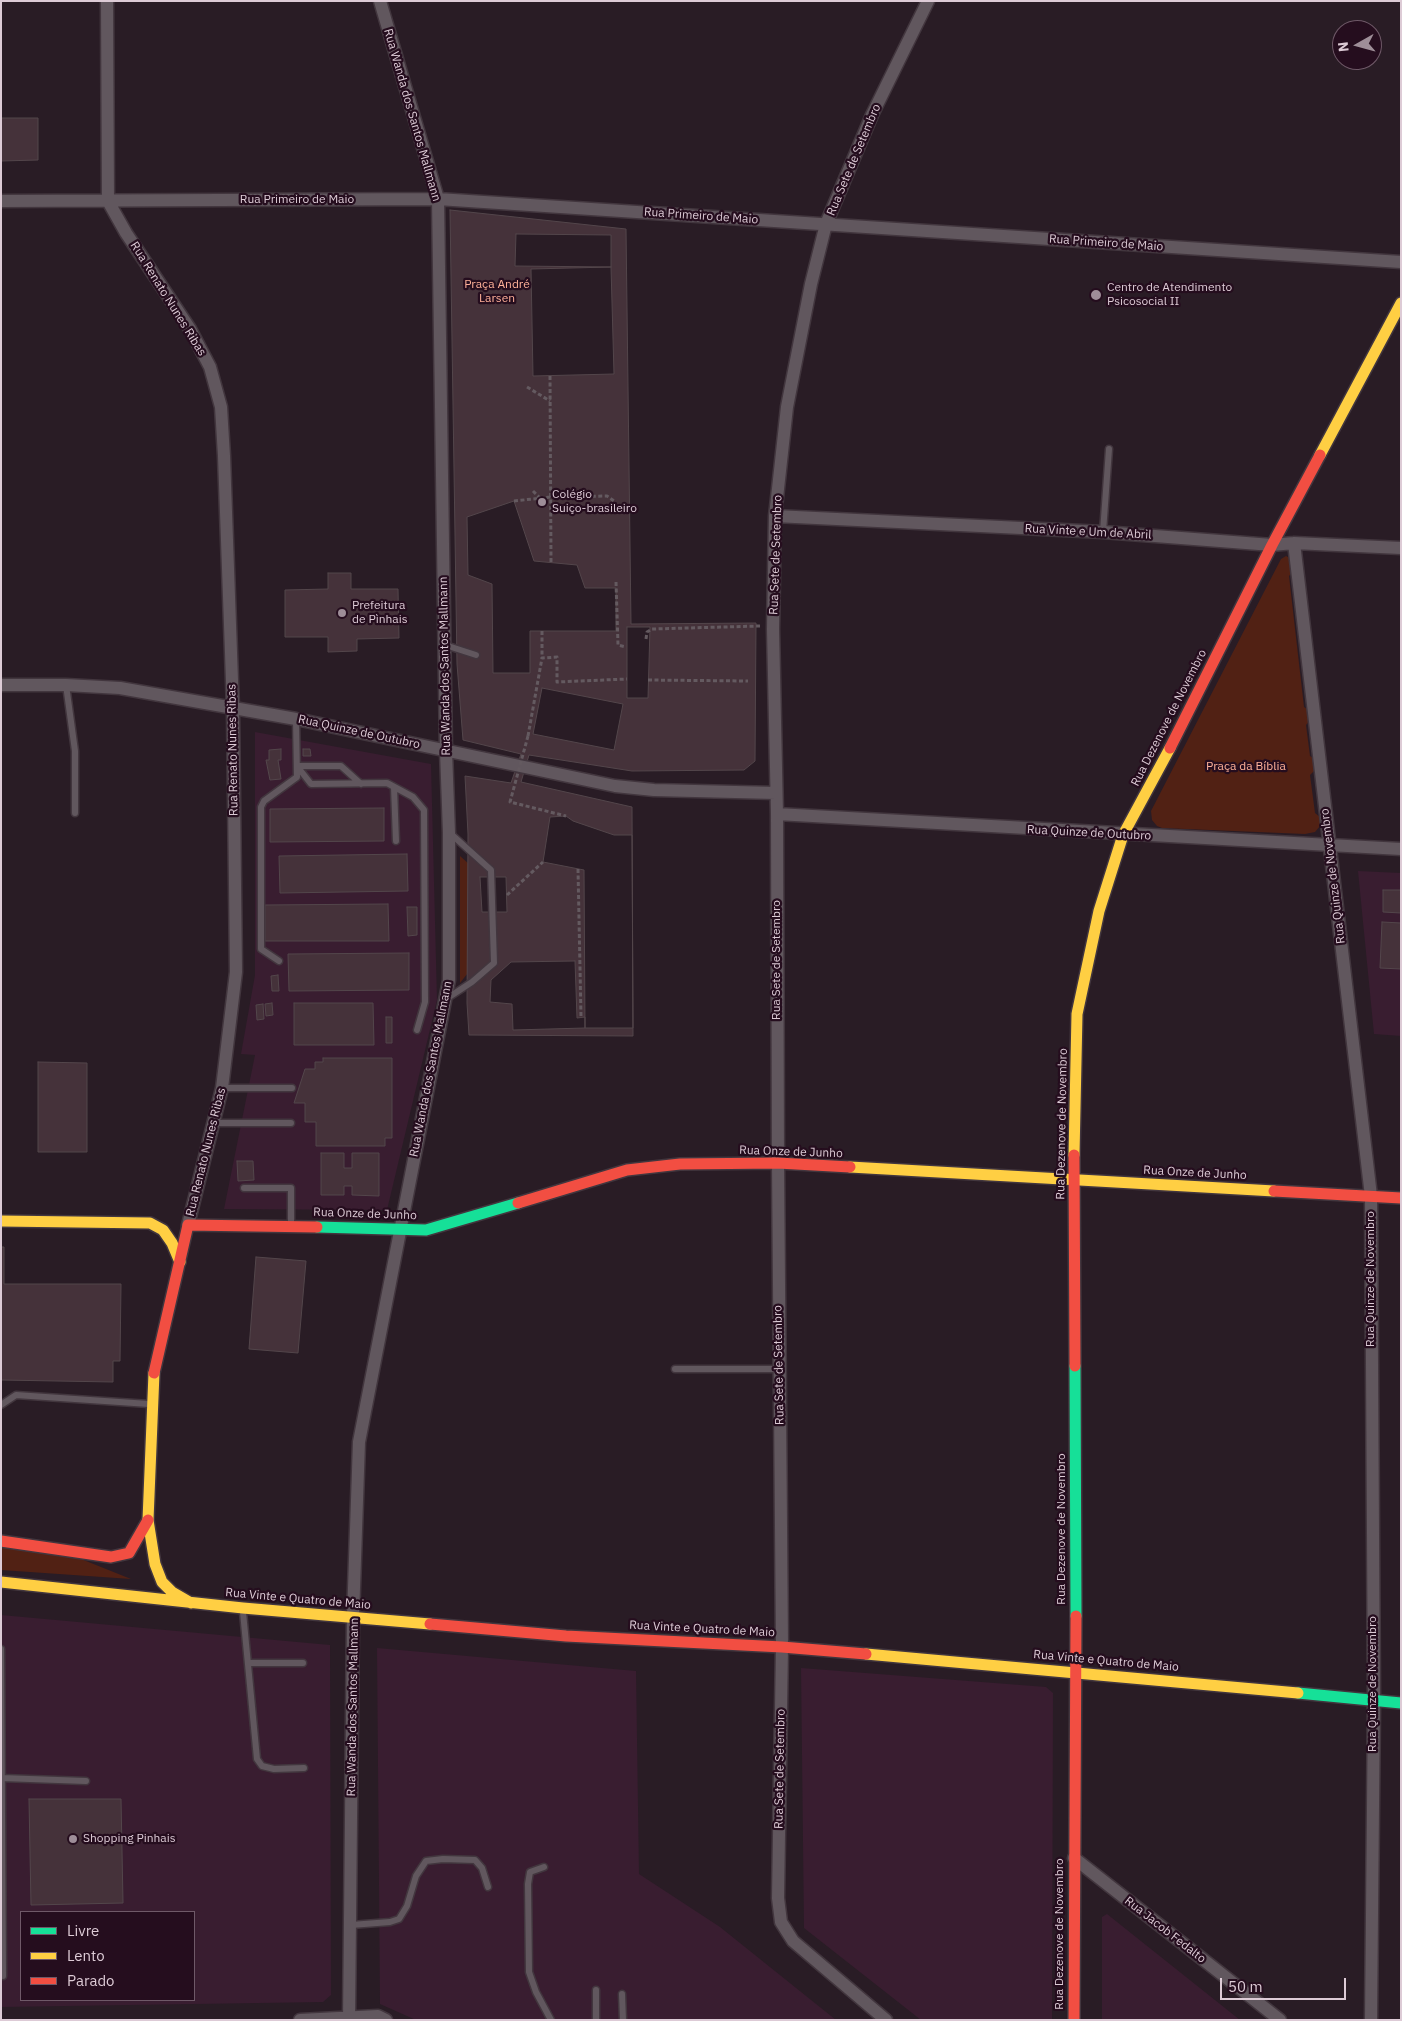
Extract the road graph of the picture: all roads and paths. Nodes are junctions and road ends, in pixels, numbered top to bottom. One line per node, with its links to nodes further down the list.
1 (107, 1): 6 (street, Rua Renato Nunes Ribas)
2 (380, 1): 4 (street, Rua Wanda dos Santos Mallmann)
3 (928, 1): 7 (street, Rua Sete de Setembro)
4 (438, 199): 6 (street, Rua Primeiro de Maio); 7 (street, Rua Primeiro de Maio); 29 (street, Rua Wanda dos Santos Mallmann)
5 (1, 200): 6 (street, Rua Primeiro de Maio)
6 (108, 201): 38 (street, Rua Renato Nunes Ribas)
7 (826, 224): 8 (street, Rua Primeiro de Maio); 19 (street, Rua Sete de Setembro)
8 (1401, 262)
9 (1401, 303): 22 (main road, Rua Dezenove de Novembro)
10 (550, 376): 12 (path)
11 (527, 387): 12 (path)
12 (550, 401): 15 (path)
13 (1109, 449): 20 (lane)
14 (533, 491): 16 (path)
15 (551, 497): 16 (path); 18 (path); 24 (path)
16 (540, 498): 17 (path)
17 (514, 501)
18 (614, 501)
19 (774, 516): 20 (street, Rua Vinte e Um de Abril); 26 (street, Rua Sete de Setembro)
20 (1103, 532): 22 (street, Rua Vinte e Um de Abril)
21 (1294, 542): 22 (street, Rua Vinte e Um de Abril); 23 (street, Rua Vinte e Um de Abril); 51 (street, Rua Quinze de Novembro)
22 (1272, 545): 49 (main road, Rua Dezenove de Novembro)
23 (1401, 548)
24 (551, 563)
25 (616, 582): 30 (path)
26 (774, 625): 28 (path); 44 (street, Rua Sete de Setembro)
27 (542, 631): 32 (path)
28 (646, 639)
29 (444, 644): 31 (lane); 40 (street, Rua Wanda dos Santos Mallmann)
30 (626, 647)
31 (476, 656)
32 (542, 658): 33 (path); 47 (path, bridge)
33 (627, 679)
34 (648, 680): 35 (path)
35 (748, 682)
36 (1, 685): 37 (street, Rua Quinze de Outubro)
37 (66, 685): 38 (street, Rua Quinze de Outubro); 45 (lane)
38 (233, 709): 39 (street, Rua Quinze de Outubro); 60 (street, Rua Renato Nunes Ribas)
39 (296, 718): 40 (street, Rua Quinze de Outubro); 41 (lane)
40 (446, 751): 44 (street, Rua Quinze de Outubro); 48 (street, Rua Wanda dos Santos Mallmann)
41 (297, 766): 42 (lane); 42 (lane); 56 (lane)
42 (361, 784): 43 (lane)
43 (394, 787): 50 (lane); 59 (lane)
44 (776, 793): 46 (street, Rua Sete de Setembro)
45 (75, 813)
46 (777, 814): 49 (street, Rua Quinze de Outubro); 64 (street, Rua Sete de Setembro)
47 (566, 816)
48 (449, 833): 57 (street, Rua Wanda dos Santos Mallmann); 57 (lane)
49 (1123, 835): 51 (street, Rua Quinze de Outubro); 65 (main road, Rua Dezenove de Novembro)
50 (396, 841)
51 (1330, 845): 52 (street, Rua Quinze de Outubro); 67 (street, Rua Quinze de Novembro)
52 (1401, 849)
53 (542, 862): 55 (path)
54 (578, 869): 58 (path)
55 (507, 895)
56 (279, 961)
57 (445, 1000): 72 (street, Rua Wanda dos Santos Mallmann)
58 (581, 1018)
59 (418, 1030)
60 (222, 1088): 61 (lane); 62 (street, Rua Renato Nunes Ribas)
61 (292, 1088)
62 (214, 1123): 63 (lane); 70 (street, Rua Renato Nunes Ribas)
63 (291, 1123)
64 (778, 1163): 65 (main road, Rua Onze de Junho); 72 (main road, Rua Onze de Junho); 75 (street, Rua Sete de Setembro)
65 (1074, 1181): 67 (main road, Rua Onze de Junho); 88 (main road, Rua Dezenove de Novembro)
66 (244, 1188): 71 (lane)
67 (1371, 1196): 68 (main road, Rua Onze de Junho); 89 (street, Rua Quinze de Novembro)
68 (1401, 1198)
69 (1, 1221): 73 (main road)
70 (188, 1225): 71 (main road, Rua Onze de Junho); 73 (main road, Rua Renato Nunes Ribas)
71 (291, 1226): 72 (main road, Rua Onze de Junho)
72 (400, 1228): 83 (street, Rua Wanda dos Santos Mallmann)
73 (180, 1262): 76 (main road, Rua Renato Nunes Ribas)
74 (676, 1369): 75 (lane)
75 (779, 1369): 84 (street, Rua Sete de Setembro)
76 (152, 1404): 77 (lane); 78 (main road, Rua Renato Nunes Ribas)
77 (1, 1405)
78 (148, 1520): 79 (main road); 81 (main road, Rua Renato Nunes Ribas)
79 (1, 1541)
80 (1, 1582): 81 (main road, Rua Vinte e Quatro de Maio)
81 (191, 1603): 82 (main road, Rua Vinte e Quatro de Maio)
82 (243, 1608): 83 (main road, Rua Vinte e Quatro de Maio); 86 (lane)
83 (353, 1616): 84 (main road, Rua Vinte e Quatro de Maio); 97 (street, Rua Wanda dos Santos Mallmann)
84 (782, 1647): 88 (main road, Rua Vinte e Quatro de Maio); 107 (street, Rua Sete de Setembro)
85 (1, 1649): 92 (lane)
86 (248, 1663): 87 (lane); 91 (lane)
87 (303, 1663)
88 (1076, 1672): 89 (main road, Rua Vinte e Quatro de Maio); 94 (main road, Rua Dezenove de Novembro)
89 (1374, 1700): 90 (main road, Rua Vinte e Quatro de Maio); 110 (street, Rua Quinze de Novembro)
90 (1401, 1702)
91 (304, 1768)
92 (2, 1778): 93 (lane); 98 (lane)
93 (86, 1781)
94 (1074, 1858): 108 (main road, Rua Dezenove de Novembro); 109 (street, Rua Jacob Fedalto)
95 (544, 1867): 104 (lane)
96 (488, 1887): 97 (lane)
97 (350, 1925): 101 (street, Rua Wanda dos Santos Mallmann)
98 (3, 1976)
99 (596, 1990): 105 (lane)
100 (622, 1994): 106 (lane)
101 (349, 2019): 102 (street); 103 (street)
102 (300, 2020)
103 (386, 2020)
104 (552, 2020)
105 (596, 2020)
106 (623, 2020)
107 (886, 2020)
108 (1074, 2020)
109 (1280, 2020)
110 (1371, 2020)

